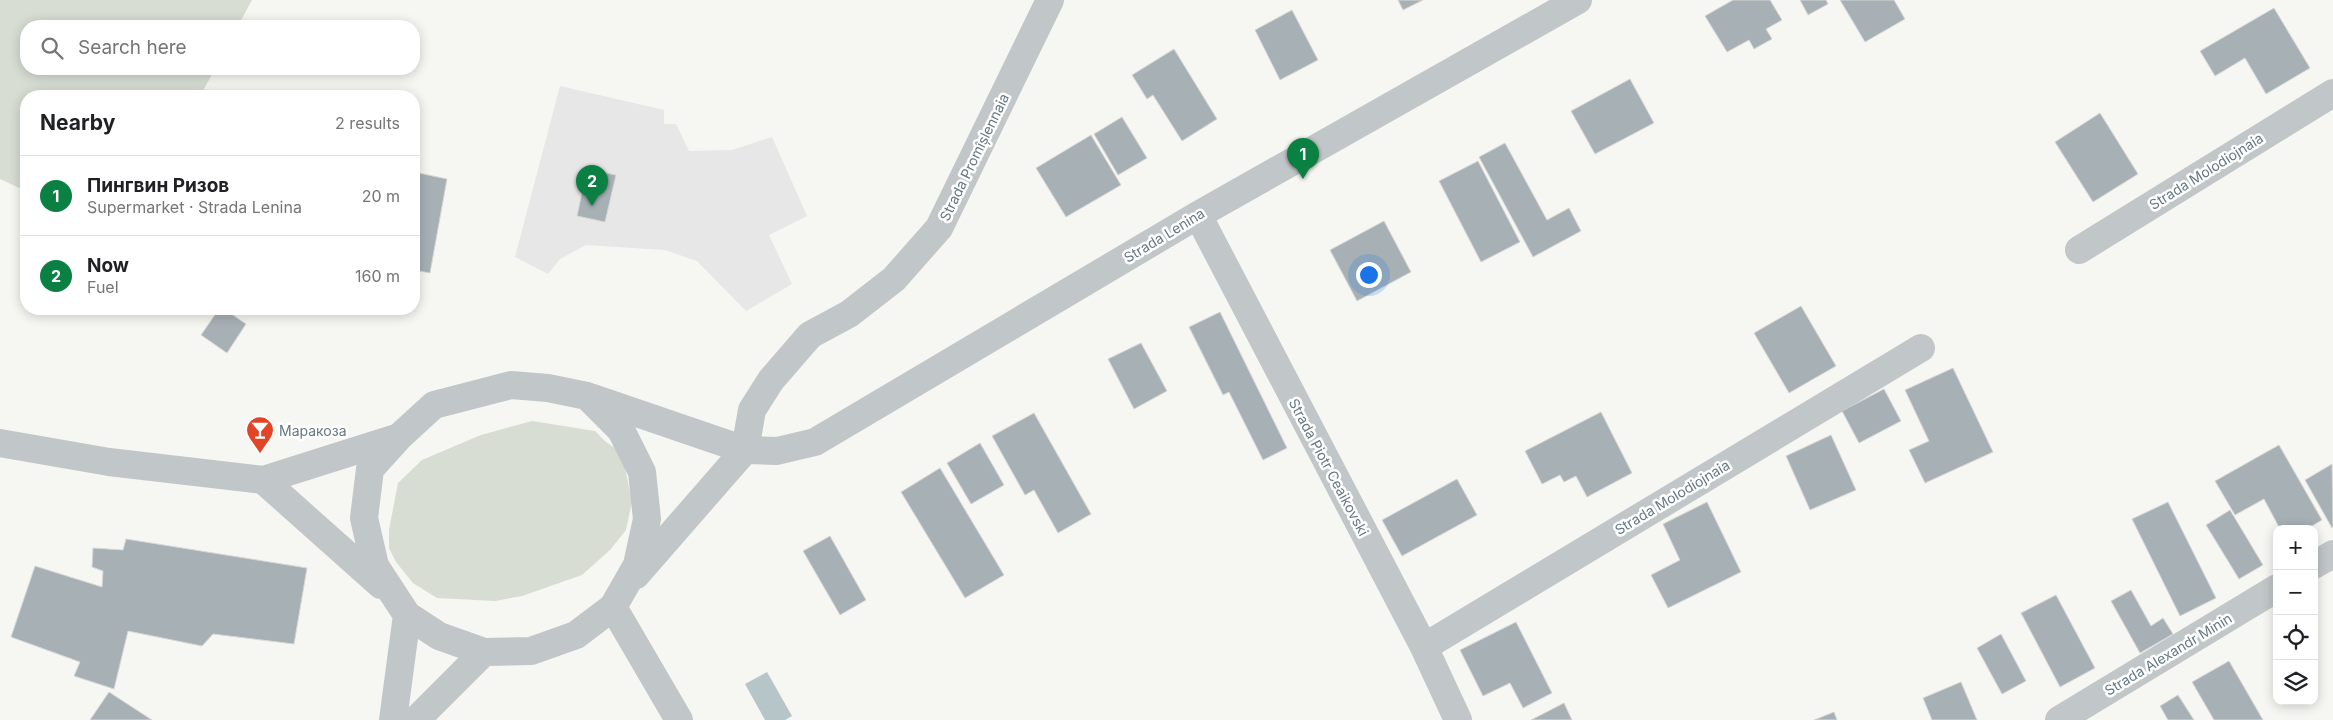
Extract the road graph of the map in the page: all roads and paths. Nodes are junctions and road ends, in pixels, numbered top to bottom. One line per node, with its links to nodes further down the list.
1 (1050, 0): 10 (street, Strada Promîșlennaia)
2 (1578, 0): 4 (street, Strada Lenina)
3 (2333, 93): 5 (street, Strada Molodiojnaia)
4 (1198, 215): 10 (street, Strada Lenina); 18 (street, Strada Piotr Ceaikovski)
5 (2079, 250)
6 (1921, 348): 18 (street, Strada Molodiojnaia)
7 (587, 396): 8 (street, Strada Lenina); 10 (street, Strada Lenina); 14 (street)
8 (399, 437): 11 (street); 16 (street, Strada Lenina)
9 (0, 443): 11 (street)
10 (745, 450): 14 (street)
11 (262, 480): 16 (street)
12 (2333, 554): 13 (street)
13 (2318, 563)
14 (628, 584): 17 (street)
15 (2273, 590): 24 (street, Strada Alexandr Minin)
16 (401, 606): 19 (street); 20 (street)
17 (613, 607): 19 (street); 22 (street)
18 (1424, 647): 23 (street, Strada Piotr Ceaikovski)
19 (484, 652): 21 (street)
20 (393, 720)
21 (416, 720)
22 (680, 720)
23 (1458, 720)
24 (2059, 720)

